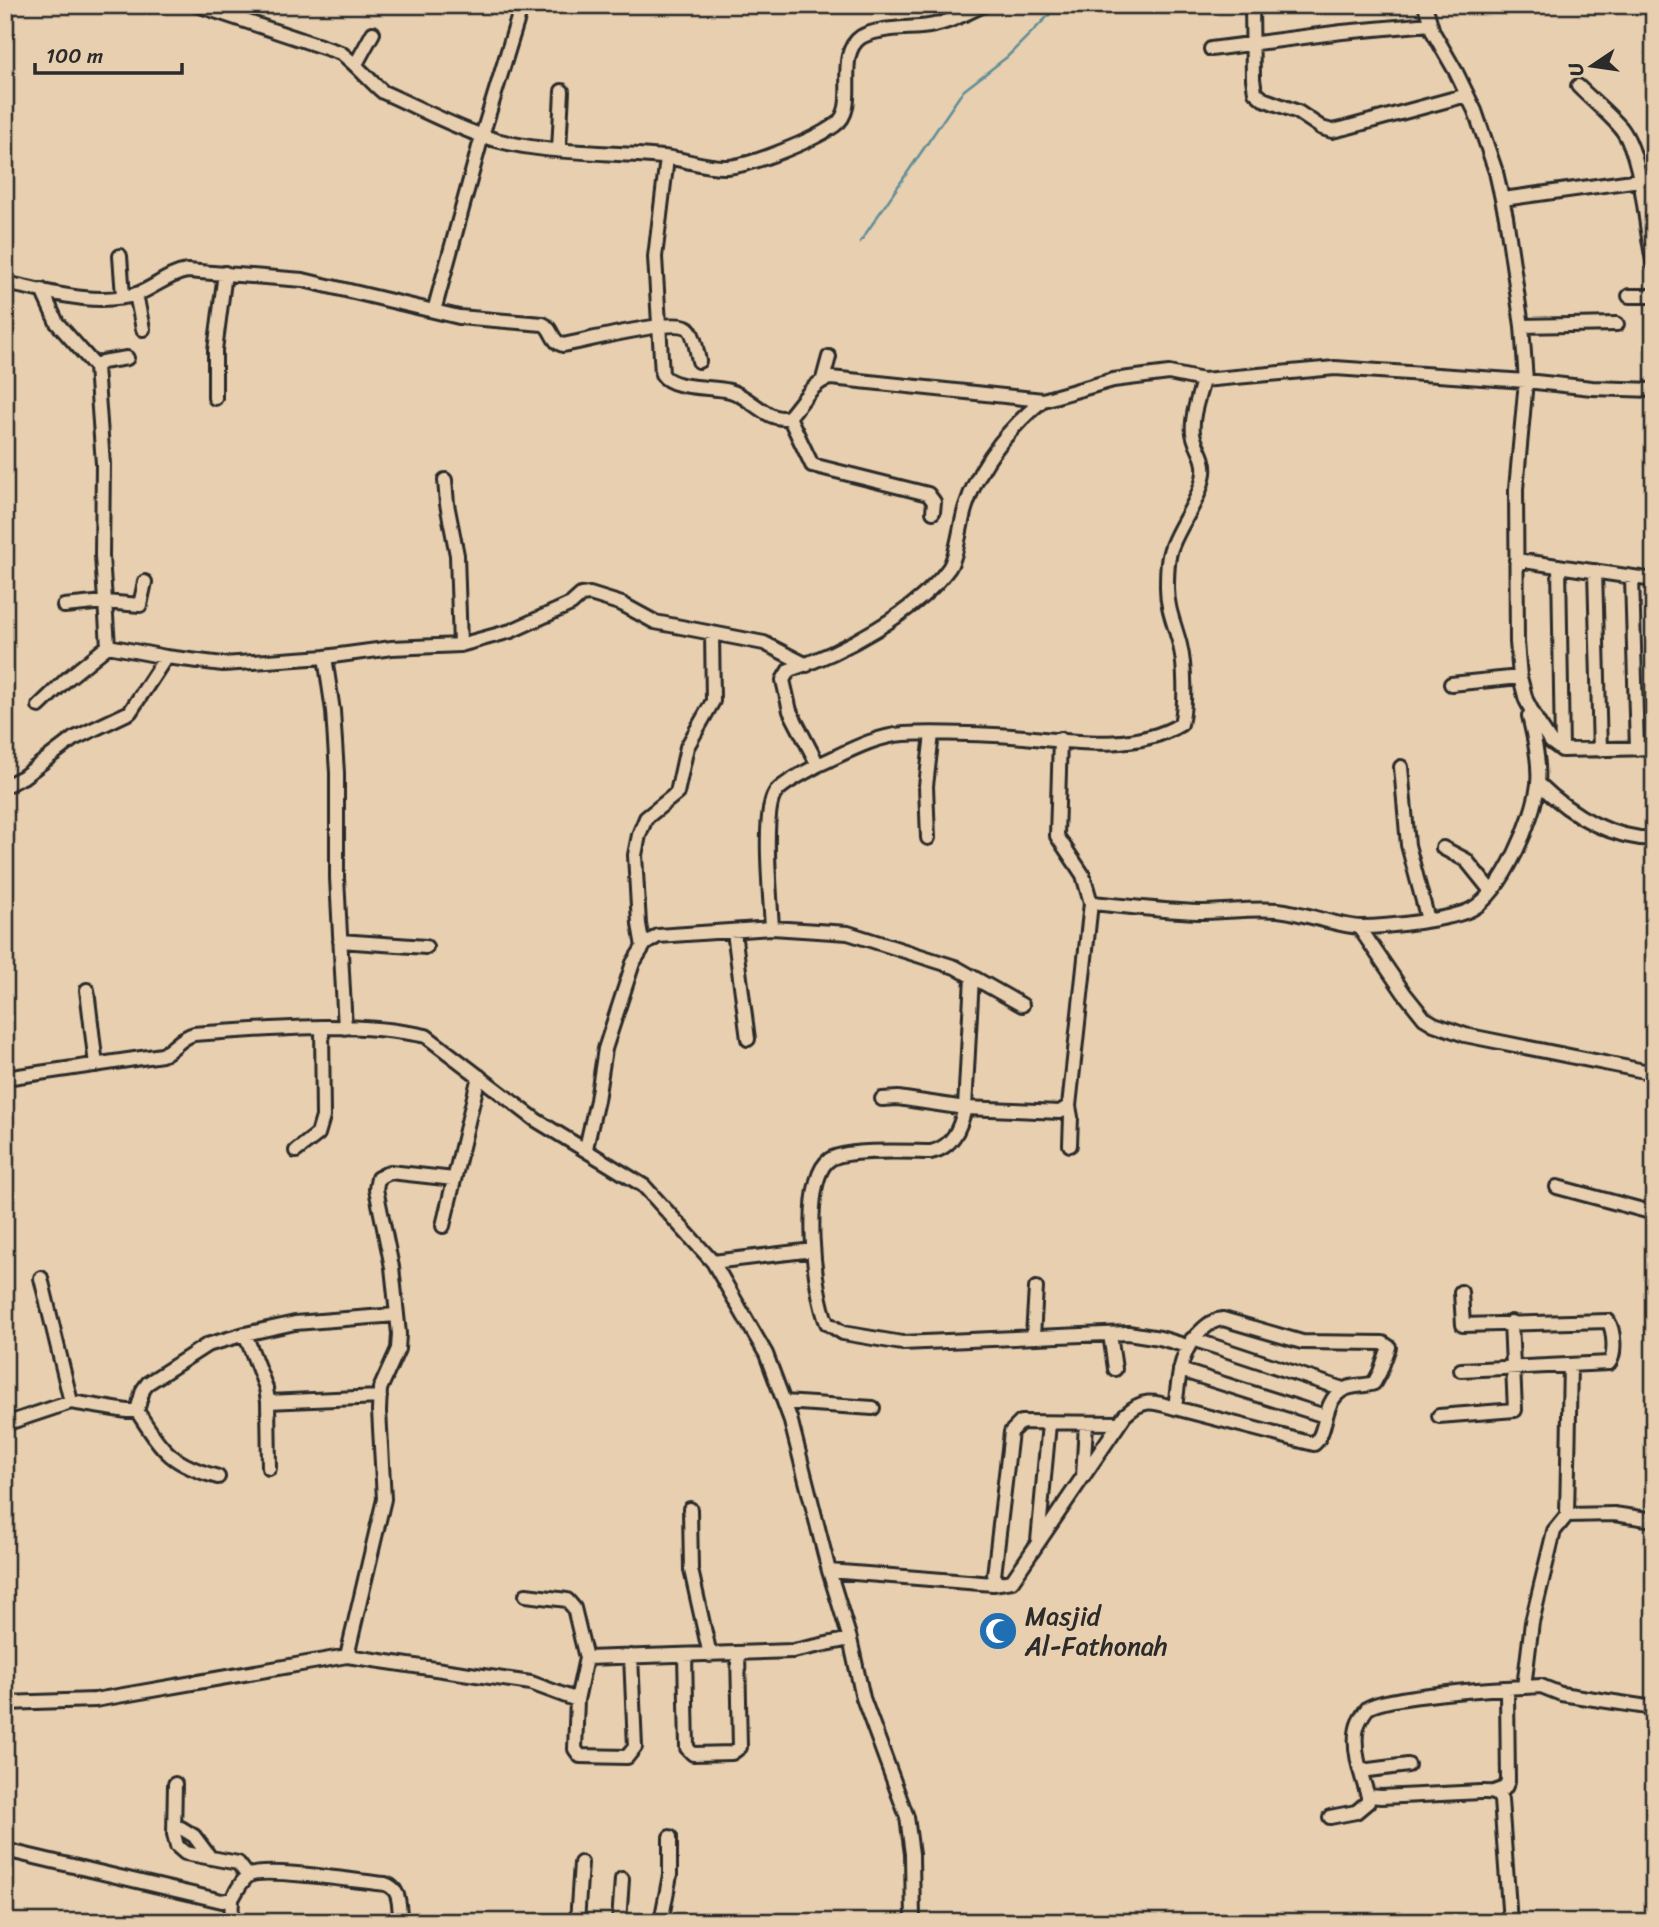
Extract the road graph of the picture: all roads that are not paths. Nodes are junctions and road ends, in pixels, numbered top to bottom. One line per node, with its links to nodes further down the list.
1 (197, 5): 10 (street)
2 (522, 5): 14 (street)
3 (984, 5): 16 (street)
4 (1252, 5): 8 (street)
5 (1426, 5): 6 (street)
6 (1430, 24): 8 (street); 13 (street)
7 (373, 33): 10 (street)
8 (1252, 44): 9 (street); 13 (street)
9 (1211, 49)
10 (355, 64): 14 (street)
11 (1578, 86): 18 (street)
12 (562, 91): 15 (street)
13 (1467, 95): 19 (street)
14 (482, 136): 15 (street); 28 (street)
15 (559, 150): 16 (street)
16 (667, 158): 30 (street)
17 (1654, 178): 18 (street)
18 (1639, 181): 19 (street); 21 (street)
19 (1503, 200): 31 (street)
20 (120, 256): 25 (street)
21 (1654, 264)
22 (225, 273): 25 (street); 28 (street); 41 (street)
23 (5, 283): 24 (street)
24 (42, 290): 25 (street); 36 (street)
25 (130, 295): 32 (street)
26 (1629, 296): 27 (street)
27 (1654, 296)
28 (434, 311): 30 (street)
29 (1617, 324): 31 (street)
30 (658, 325): 35 (street); 43 (street)
31 (1522, 327): 39 (street)
32 (143, 329)
33 (829, 357): 37 (street)
34 (127, 358): 36 (street)
35 (699, 361)
36 (96, 367): 52 (street)
37 (823, 379): 42 (street); 43 (street)
38 (1203, 380): 39 (street); 42 (street); 65 (street)
39 (1526, 381): 40 (street); 46 (street)
40 (1654, 390)
41 (215, 398)
42 (1043, 400): 59 (street)
43 (789, 416): 45 (street)
44 (445, 480): 55 (street)
45 (933, 512)
46 (1516, 561): 47 (street); 60 (street)
47 (1559, 566): 48 (street); 68 (street)
48 (1595, 572): 49 (street); 69 (street)
49 (1632, 578): 50 (street); 67 (street)
50 (1654, 580)
51 (145, 582): 52 (street)
52 (105, 602): 53 (street); 56 (street)
53 (64, 606)
54 (712, 634): 55 (street); 59 (street); 85 (street)
55 (460, 645): 58 (street)
56 (108, 646): 57 (street); 63 (street)
57 (166, 657): 58 (street); 73 (street)
58 (325, 657): 83 (street)
59 (807, 665): 70 (street)
60 (1520, 677): 61 (street); 62 (street)
61 (1451, 684)
62 (1526, 699): 68 (street); 72 (street)
63 (38, 706)
64 (932, 734): 65 (street); 70 (street); 74 (street)
65 (1060, 739): 78 (street)
66 (1654, 748): 67 (street)
67 (1637, 749): 69 (street)
68 (1562, 750): 69 (street)
69 (1600, 750)
70 (818, 765): 81 (street)
71 (1401, 767): 79 (street)
72 (1538, 783): 75 (street); 77 (street)
73 (5, 786)
74 (928, 838)
75 (1654, 839)
76 (1443, 848): 77 (street)
77 (1491, 891): 79 (street)
78 (1091, 903): 80 (street); 97 (street)
79 (1428, 920): 80 (street)
80 (1359, 927): 93 (street)
81 (772, 929): 82 (street); 86 (street)
82 (734, 932): 85 (street); 91 (street)
83 (340, 941): 84 (street); 90 (street)
84 (426, 947)
85 (643, 947): 100 (street)
86 (972, 977): 88 (street); 98 (street)
87 (87, 990): 92 (street)
88 (1022, 1005)
89 (322, 1027): 90 (street); 92 (street); 101 (street)
90 (345, 1028): 94 (street)
91 (748, 1039)
92 (96, 1065): 95 (street)
93 (1654, 1073)
94 (479, 1076): 100 (street); 102 (street)
95 (5, 1077)
96 (882, 1098): 98 (street)
97 (1069, 1105): 98 (street); 99 (street)
98 (965, 1108): 106 (street)
99 (1070, 1145)
100 (586, 1148): 107 (street)
101 (296, 1151)
102 (454, 1179): 105 (street); 111 (street)
103 (1557, 1187): 104 (street)
104 (1654, 1213)
105 (443, 1226)
106 (813, 1250): 107 (street); 115 (street)
107 (713, 1262): 126 (street)
108 (41, 1278): 124 (street)
109 (1036, 1288): 115 (street)
110 (1461, 1292): 112 (street)
111 (396, 1315): 113 (street); 123 (street)
112 (1511, 1322): 117 (street); 119 (street)
113 (245, 1334): 125 (street); 129 (street)
114 (1110, 1334): 115 (street); 116 (street); 118 (street)
115 (1033, 1336)
116 (1190, 1342): 120 (street); 122 (street); 122 (street)
117 (1570, 1365): 119 (street); 140 (street)
118 (1115, 1368)
119 (1514, 1368): 121 (street); 131 (street)
120 (1180, 1370): 128 (street); 130 (street)
121 (1461, 1370)
122 (1343, 1390): 130 (street)
123 (380, 1396): 125 (street); 151 (street)
124 (71, 1402): 129 (street); 134 (street)
125 (268, 1402): 136 (street)
126 (784, 1402): 127 (street); 143 (street)
127 (873, 1408)
128 (1175, 1408): 130 (street); 133 (street)
129 (138, 1411): 137 (street)
130 (1325, 1416)
131 (1439, 1416)
132 (1049, 1423): 135 (street); 142 (street); 144 (street)
133 (1119, 1423): 135 (street); 138 (street)
134 (5, 1424)
135 (1086, 1424): 138 (street)
136 (269, 1468)
137 (218, 1477)
138 (1083, 1477): 142 (street)
139 (690, 1509): 149 (street)
140 (1567, 1515): 141 (street); 153 (street)
141 (1654, 1520)
142 (1038, 1544): 144 (street)
143 (830, 1570): 144 (street); 146 (street)
144 (993, 1584)
145 (526, 1595): 152 (street)
146 (850, 1639): 147 (street); 177 (street)
147 (738, 1654): 148 (street); 149 (street)
148 (685, 1655): 149 (street); 150 (street)
149 (710, 1655)
150 (631, 1656): 152 (street); 155 (street)
151 (347, 1657): 155 (street); 156 (street)
152 (586, 1658): 155 (street)
153 (1524, 1687): 154 (street); 157 (street)
154 (1503, 1688): 159 (street); 161 (street)
155 (577, 1700)
156 (5, 1703)
157 (1654, 1708)
158 (1408, 1765): 159 (street)
159 (1361, 1771): 162 (street)
160 (175, 1784): 164 (street)
161 (1494, 1792): 162 (street); 178 (street)
162 (1368, 1796): 163 (street)
163 (1330, 1817)
164 (175, 1830): 167 (street); 167 (street)
165 (670, 1837): 176 (street)
166 (5, 1850): 171 (street)
167 (209, 1856): 169 (street)
168 (581, 1863): 174 (street)
169 (248, 1876): 171 (street); 173 (street)
170 (622, 1879): 175 (street)
171 (232, 1899): 172 (street)
172 (231, 1922)
173 (401, 1922)
174 (577, 1922)
175 (619, 1922)
176 (661, 1922)
177 (913, 1922)
178 (1510, 1922)

